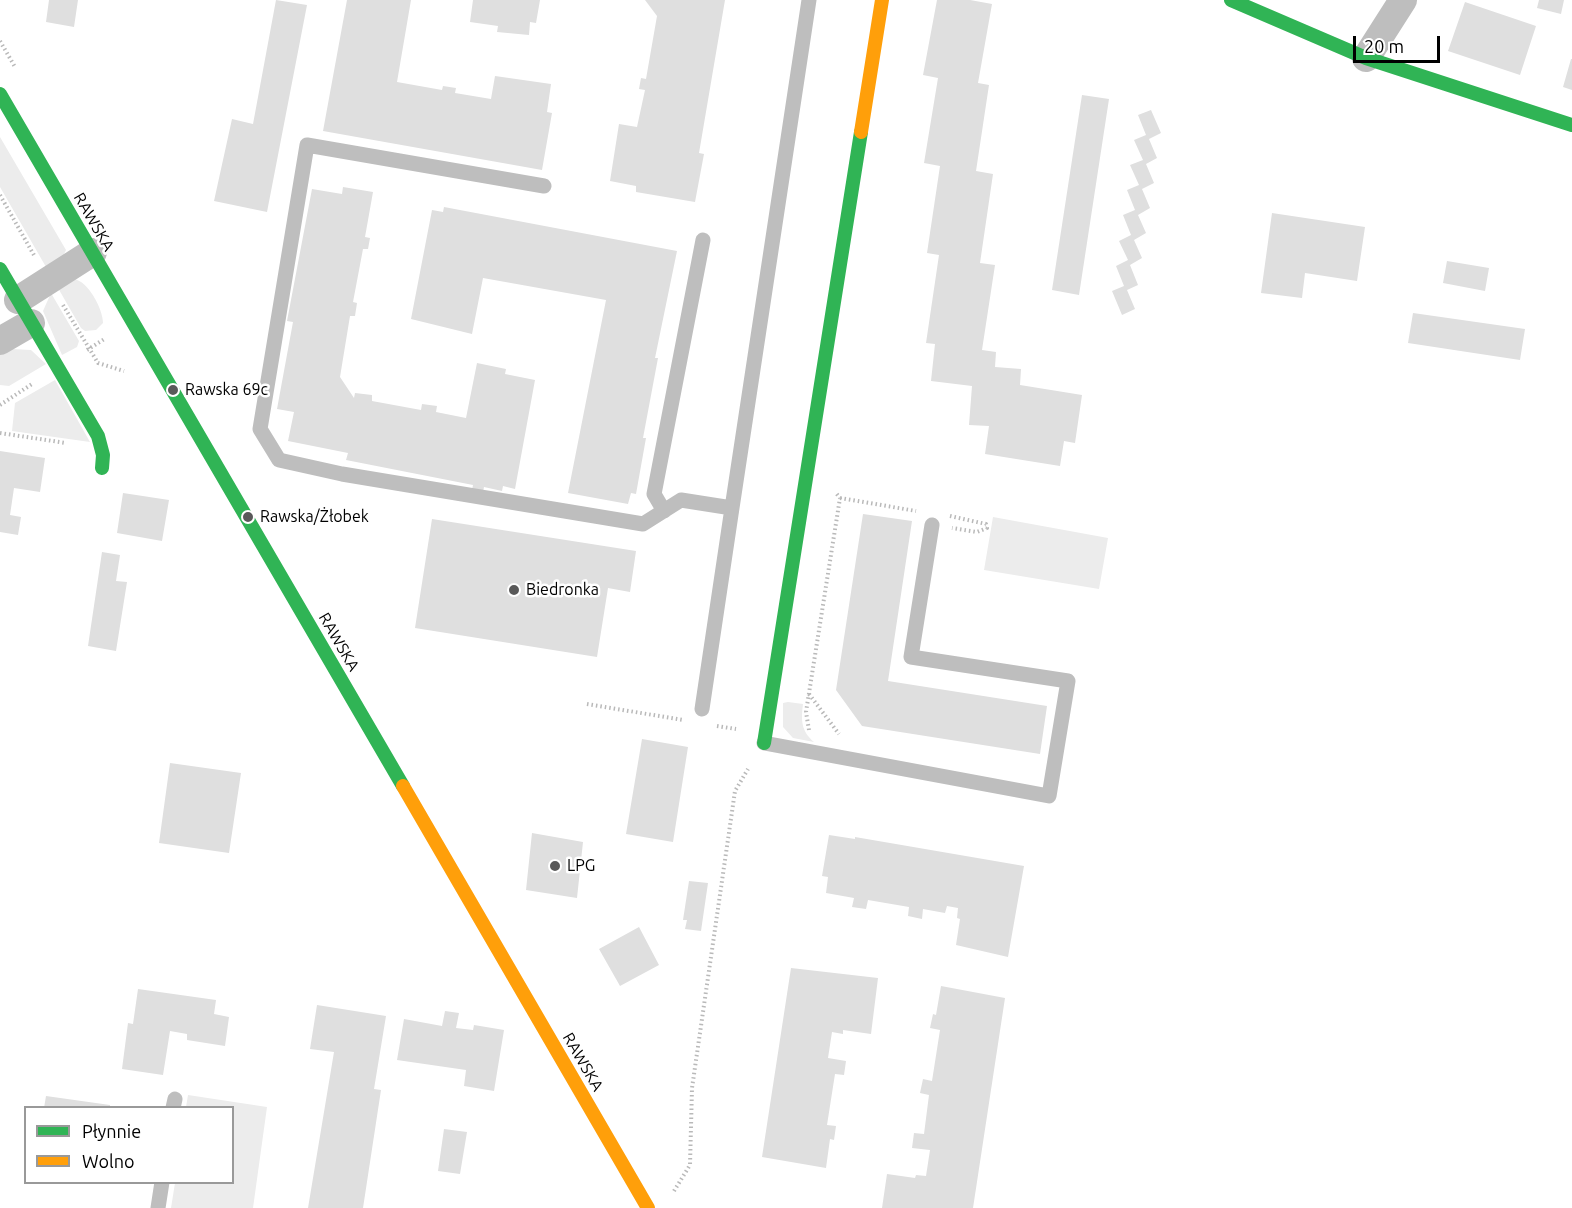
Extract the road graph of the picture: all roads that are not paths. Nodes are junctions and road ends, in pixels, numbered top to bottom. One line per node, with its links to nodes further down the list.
1 (809, 0): 15 (lane)
2 (882, 0): 19 (street)
3 (1231, 0): 5 (street)
4 (1403, 0): 5 (street)
5 (1366, 58): 7 (street)
6 (0, 94): 10 (street, RAWSKA)
7 (1572, 125)
8 (544, 186): 16 (lane)
9 (703, 240): 16 (lane)
10 (93, 252): 12 (street); 22 (street, RAWSKA)
11 (0, 268): 12 (street)
12 (24, 311): 13 (street); 14 (street)
13 (0, 341)
14 (102, 468)
15 (732, 508): 16 (lane); 18 (lane)
16 (664, 510)
17 (932, 525): 19 (lane)
18 (702, 709)
19 (764, 743)
20 (162, 1184): 21 (lane)
21 (158, 1208)
22 (648, 1208)

